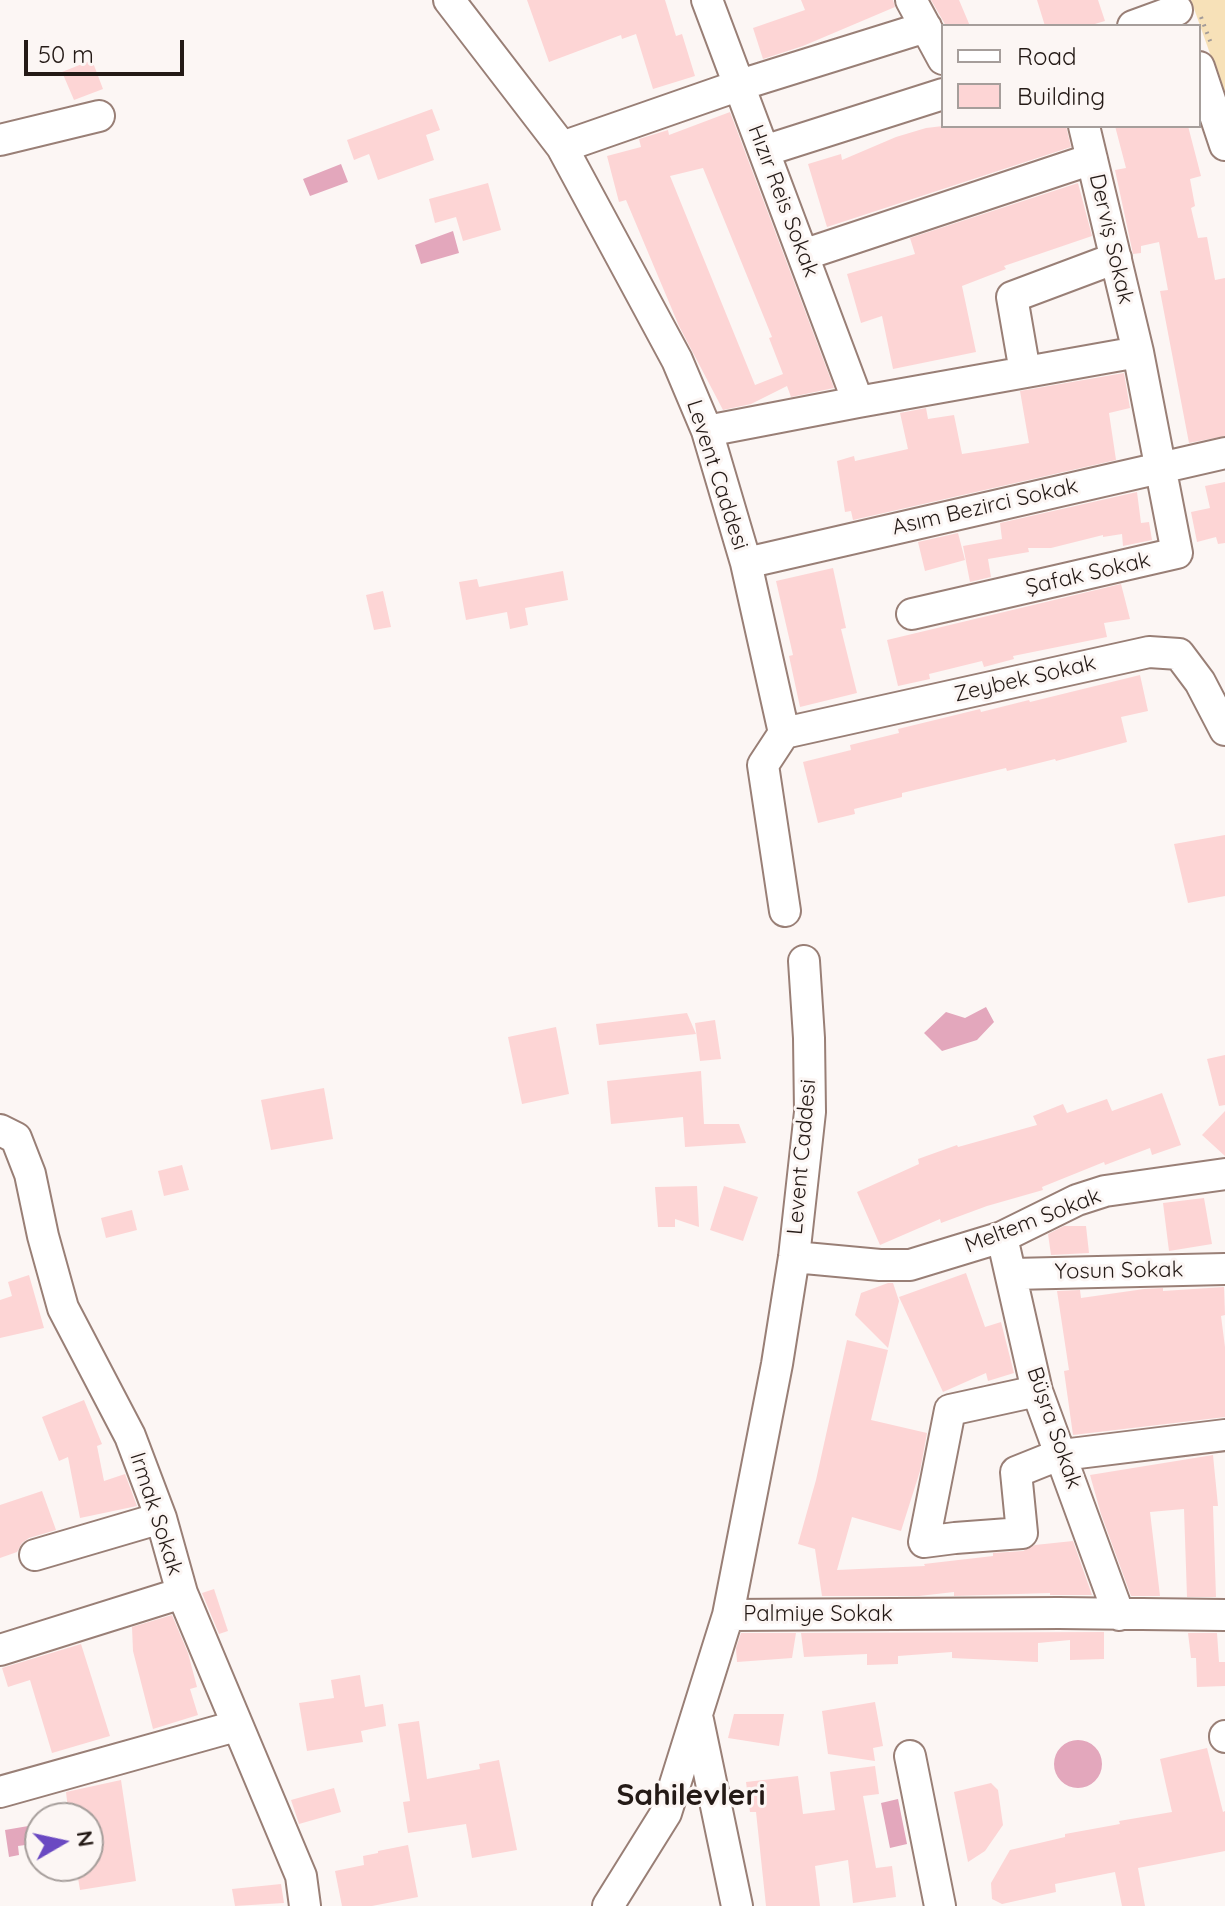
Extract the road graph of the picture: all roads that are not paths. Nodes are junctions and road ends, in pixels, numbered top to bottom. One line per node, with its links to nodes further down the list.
1 (449, 0): 15 (street, Levent Caddesi)
2 (707, 0): 9 (street, Hızır Reis Sokak)
3 (911, 0): 6 (street)
4 (1184, 12): 5 (street)
5 (1140, 24)
6 (926, 27): 7 (street); 9 (street)
7 (941, 55)
8 (1207, 61): 14 (street)
9 (740, 85): 15 (street); 16 (street, Hızır Reis Sokak)
10 (941, 95): 16 (street)
11 (99, 116): 13 (street)
12 (1084, 128): 17 (street, Derviş Sokak)
13 (0, 140)
14 (1225, 145)
15 (562, 147): 23 (street, Levent Caddesi)
16 (764, 151): 18 (street, Hızır Reis Sokak)
17 (1092, 159): 18 (street); 19 (street, Derviş Sokak)
18 (803, 255): 22 (street, Hızır Reis Sokak)
19 (1116, 258): 20 (street, Derviş Sokak); 21 (street)
20 (1138, 352): 21 (street); 25 (street, Derviş Sokak)
21 (1025, 372): 22 (street)
22 (858, 402): 23 (street)
23 (707, 431): 26 (street, Levent Caddesi)
24 (1225, 453): 25 (street, Asım Bezirci Sokak)
25 (1162, 467): 26 (street, Asım Bezirci Sokak); 27 (street, Şafak Sokak)
26 (746, 563): 29 (street, Levent Caddesi)
27 (912, 614)
28 (1225, 730): 29 (street, Zeybek Sokak)
29 (784, 733): 30 (street)
30 (785, 911)
31 (804, 961): 35 (street, Levent Caddesi)
32 (0, 1130): 41 (street, Irmak Sokak)
33 (1225, 1174): 34 (street, Meltem Sokak)
34 (1002, 1237): 35 (street, Meltem Sokak); 37 (street, Büşra Sokak)
35 (794, 1257): 44 (street, Levent Caddesi)
36 (1225, 1269): 37 (street, Yosun Sokak)
37 (1013, 1274): 38 (street, Büşra Sokak)
38 (1037, 1391): 40 (street, Büşra Sokak); 40 (street)
39 (1225, 1435): 40 (street)
40 (1062, 1455): 45 (street, Büşra Sokak)
41 (161, 1518): 42 (street); 43 (street, Irmak Sokak)
42 (35, 1555)
43 (182, 1593): 47 (street); 49 (street, Irmak Sokak)
44 (728, 1615): 45 (street, Palmiye Sokak); 48 (street, Palmiye Sokak)
45 (1119, 1615): 46 (street, Palmiye Sokak)
46 (1225, 1615)
47 (0, 1650)
48 (697, 1714): 53 (street, Palmiye Sokak); 54 (street)
49 (236, 1726): 51 (street); 52 (street, Irmak Sokak)
50 (910, 1756): 55 (street)
51 (0, 1792)
52 (305, 1906)
53 (608, 1906)
54 (737, 1906)
55 (940, 1906)

